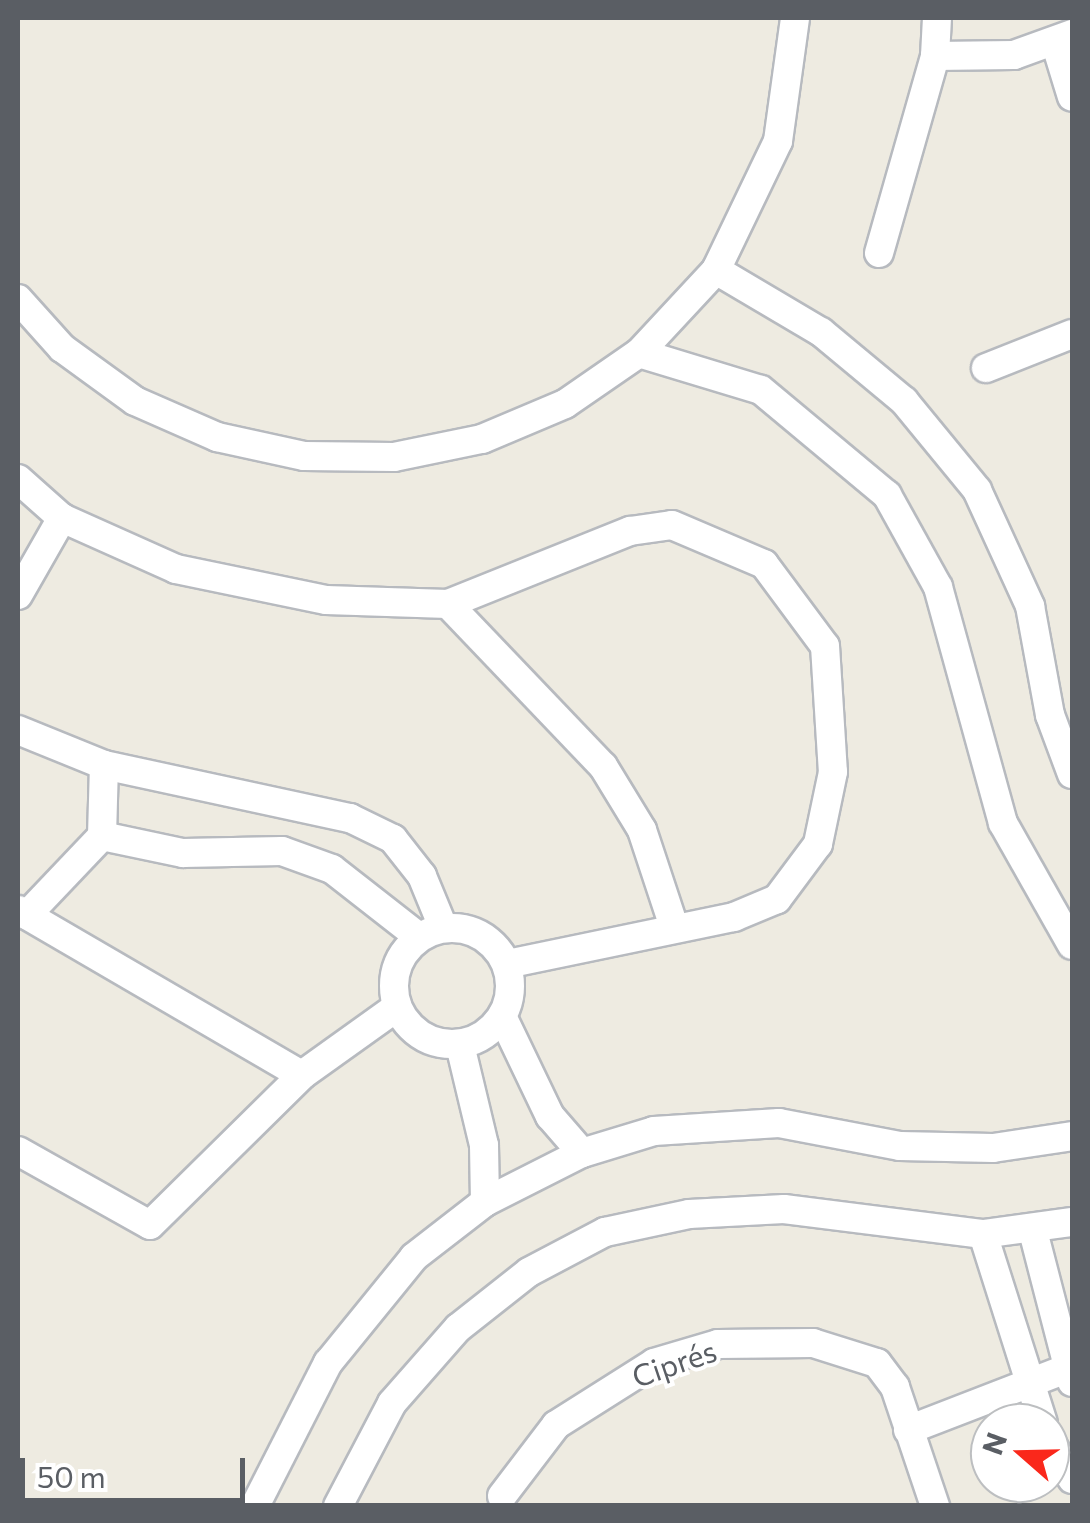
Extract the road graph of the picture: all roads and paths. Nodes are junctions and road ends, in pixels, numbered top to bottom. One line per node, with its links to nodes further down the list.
1 (795, 18): 7 (street)
2 (937, 18): 4 (street)
3 (1064, 39): 4 (street); 5 (street)
4 (935, 56): 6 (street)
5 (1072, 97)
6 (879, 253)
7 (716, 270): 10 (street); 18 (street)
8 (18, 299): 10 (street)
9 (1072, 334): 11 (street)
10 (639, 354): 23 (street)
11 (986, 368)
12 (18, 480): 13 (street)
13 (62, 518): 14 (street); 15 (street)
14 (18, 595)
15 (448, 604): 21 (street); 21 (street)
16 (18, 730): 17 (street)
17 (104, 766): 19 (street); 22 (street)
18 (1072, 774)
19 (102, 836): 20 (street); 22 (street)
20 (22, 913): 28 (street)
21 (673, 924): 24 (street)
22 (431, 932): 24 (street); 25 (street)
23 (1072, 946)
24 (507, 964): 26 (street)
25 (397, 1007): 27 (street); 28 (street)
26 (502, 1016): 27 (street); 31 (street)
27 (460, 1044): 32 (street)
28 (302, 1075): 30 (street)
29 (1072, 1136): 31 (street)
30 (18, 1151)
31 (582, 1153): 32 (street)
32 (485, 1202): 43 (street)
33 (1072, 1222): 34 (street)
34 (1033, 1231): 35 (street); 36 (street)
35 (982, 1234): 37 (street); 44 (street)
36 (1044, 1291): 37 (street); 38 (street)
37 (1003, 1302): 39 (street)
38 (1069, 1376): 39 (street)
39 (1030, 1385): 40 (street); 41 (street)
40 (1036, 1403)
41 (908, 1430): 42 (street, Ciprés); 45 (street, Ciprés)
42 (502, 1496)
43 (255, 1506)
44 (338, 1506)
45 (935, 1506)

